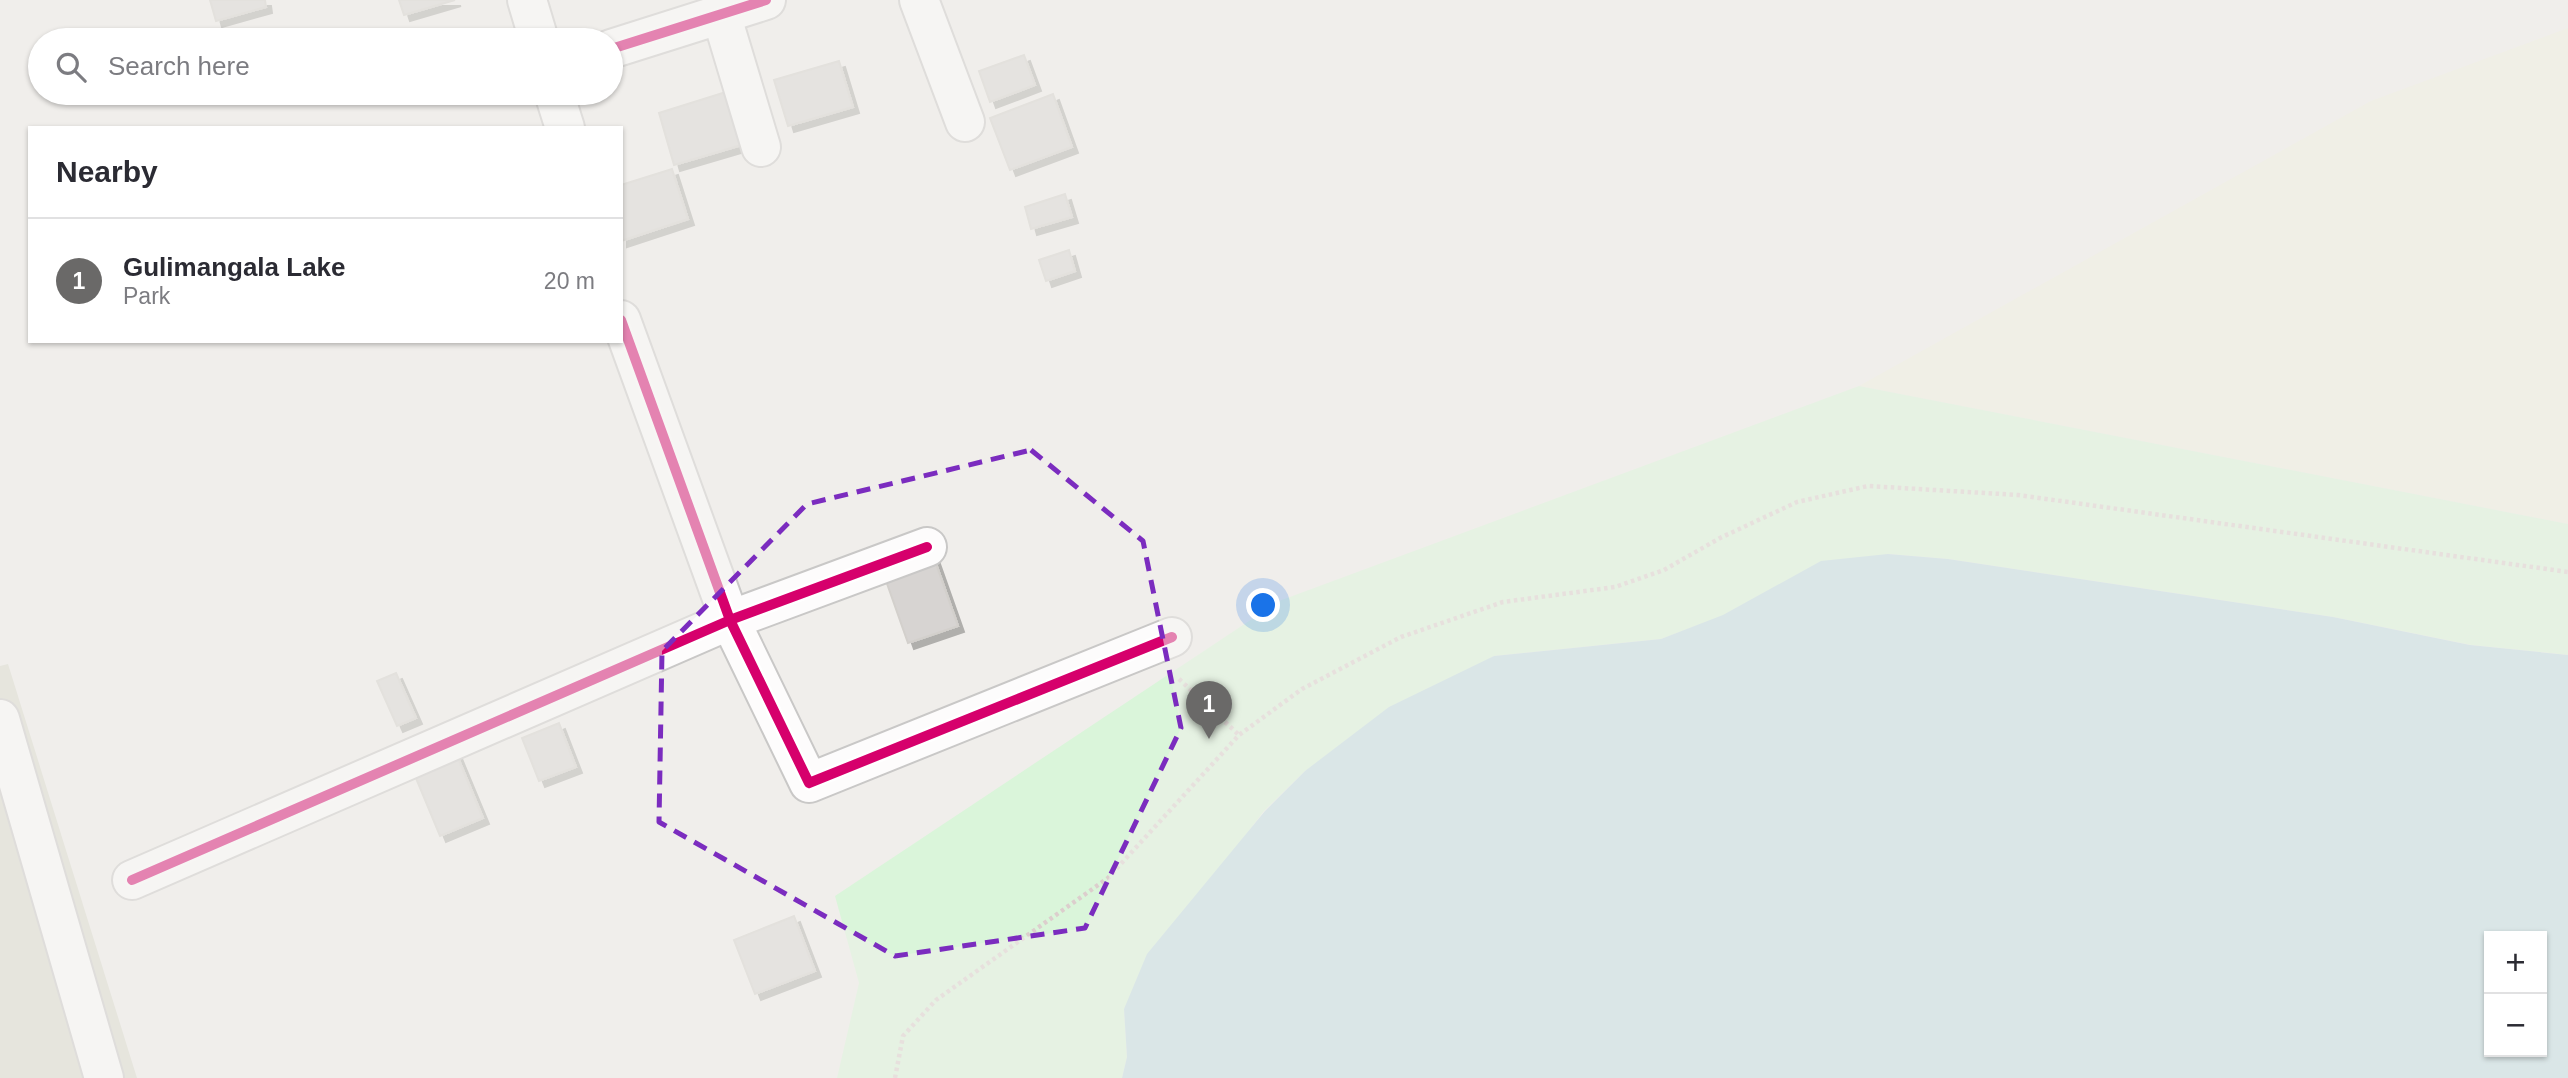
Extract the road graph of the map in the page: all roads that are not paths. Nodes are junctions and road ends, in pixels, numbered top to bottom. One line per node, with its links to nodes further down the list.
1 (527, 0): 5 (street)
2 (766, 0): 4 (street)
3 (919, 0): 8 (street)
4 (721, 14): 6 (street); 10 (street)
5 (535, 28)
6 (623, 45)
7 (558, 105): 9 (street)
8 (965, 122)
9 (564, 126)
10 (761, 147)
11 (623, 326): 13 (street)
12 (927, 547): 13 (street)
13 (730, 620): 14 (street); 16 (street)
14 (1160, 642)
15 (0, 719): 17 (street)
16 (132, 880)
17 (104, 1078)

